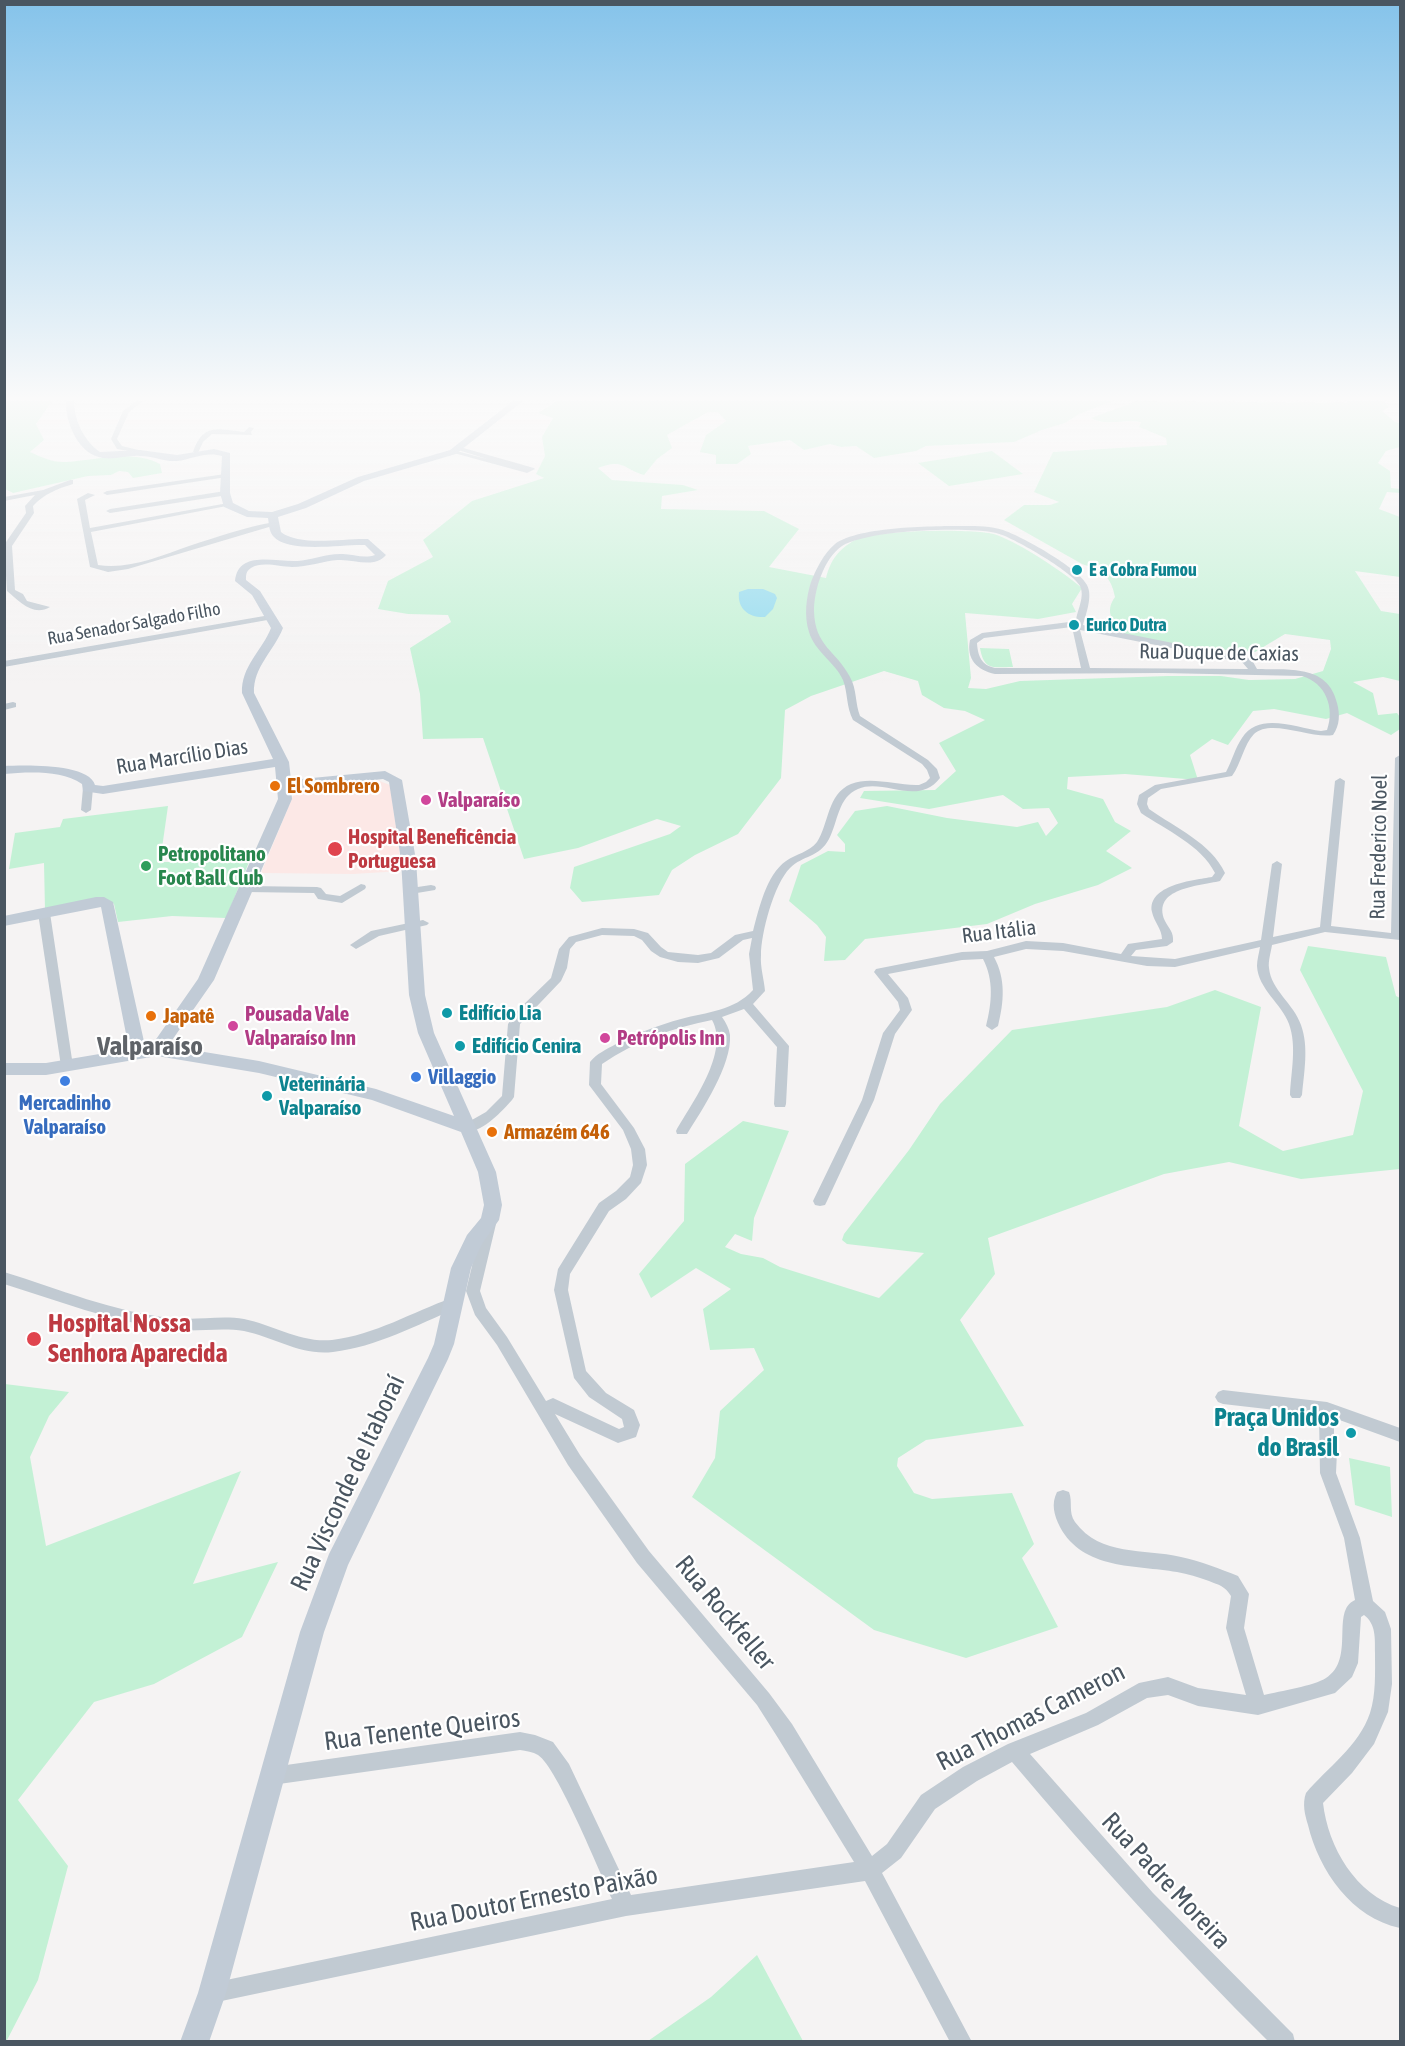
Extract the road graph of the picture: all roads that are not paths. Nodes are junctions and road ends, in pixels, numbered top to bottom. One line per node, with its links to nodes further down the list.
1 (37, 496): 10 (street)
2 (79, 496): 9 (street)
3 (203, 496): 7 (street)
4 (226, 496): 6 (street)
5 (323, 496): 8 (street)
6 (228, 505): 8 (street); 9 (street)
7 (110, 511)
8 (274, 519): 9 (street); 12 (street)
9 (89, 530)
10 (6, 566): 11 (street)
11 (46, 607)
12 (270, 617): 14 (street, Rua Senador Salgado Filho); 18 (street)
13 (1075, 625): 15 (street); 15 (street, Rua Duque de Caxias); 16 (street); 33 (street)
14 (4, 664)
15 (1086, 671): 16 (street, Rua Duque de Caxias)
16 (1253, 671): 38 (street, Rua Duque de Caxias)
17 (1401, 758): 34 (street, Rua Frederico Noel)
18 (282, 762): 21 (street); 22 (street, Rua Marcílio Dias)
19 (4, 770): 22 (street)
20 (1340, 781): 32 (street)
21 (286, 785): 27 (street); 28 (street)
22 (88, 788): 23 (street)
23 (86, 810)
24 (1277, 864): 35 (street)
25 (361, 887): 27 (street)
26 (431, 888): 28 (street)
27 (247, 889): 42 (street)
28 (411, 891): 31 (street)
29 (44, 913): 30 (street); 43 (street); 44 (street)
30 (4, 921)
31 (418, 924): 36 (street); 48 (street)
32 (1325, 928): 34 (street); 35 (street)
33 (757, 934): 39 (street); 48 (street)
34 (1399, 936)
35 (1266, 941): 38 (street); 46 (street)
36 (356, 945)
37 (987, 955): 38 (street, Rua Itália); 41 (street); 50 (street, Rua Itália)
38 (1124, 957)
39 (746, 1004): 40 (street); 47 (street)
40 (715, 1015): 49 (street); 55 (street)
41 (992, 1026)
42 (157, 1050): 43 (street); 48 (street)
43 (138, 1053): 44 (street)
44 (68, 1066): 45 (street)
45 (4, 1069)
46 (1296, 1095)
47 (780, 1104)
48 (468, 1128): 51 (street)
49 (682, 1131)
50 (820, 1201)
51 (490, 1220): 53 (street, Rua Visconde de Itaboraí); 55 (street, Rua Rockfeller)
52 (4, 1278): 53 (street)
53 (452, 1304): 62 (street, Rua Visconde de Itaboraí)
54 (1223, 1397): 56 (street)
55 (542, 1409): 63 (street, Rua Rockfeller)
56 (1327, 1409): 57 (street); 59 (street)
57 (1401, 1435)
58 (1063, 1497): 60 (street)
59 (1365, 1606): 60 (street, Rua Thomas Cameron); 65 (street)
60 (1258, 1706): 61 (street, Rua Thomas Cameron)
61 (1015, 1751): 63 (street, Rua Thomas Cameron); 69 (street, Rua Padre Moreira)
62 (272, 1776): 64 (street, Rua Tenente Queiros); 66 (street, Rua Visconde de Itaboraí)
63 (870, 1870): 64 (street, Rua Doutor Ernesto Paixão); 68 (street, Rua Rockfeller)
64 (626, 1906): 66 (street, Rua Doutor Ernesto Paixão)
65 (1401, 1918)
66 (212, 1993): 67 (street, Rua Visconde de Itaboraí)
67 (194, 2042)
68 (962, 2042)
69 (1286, 2042)

